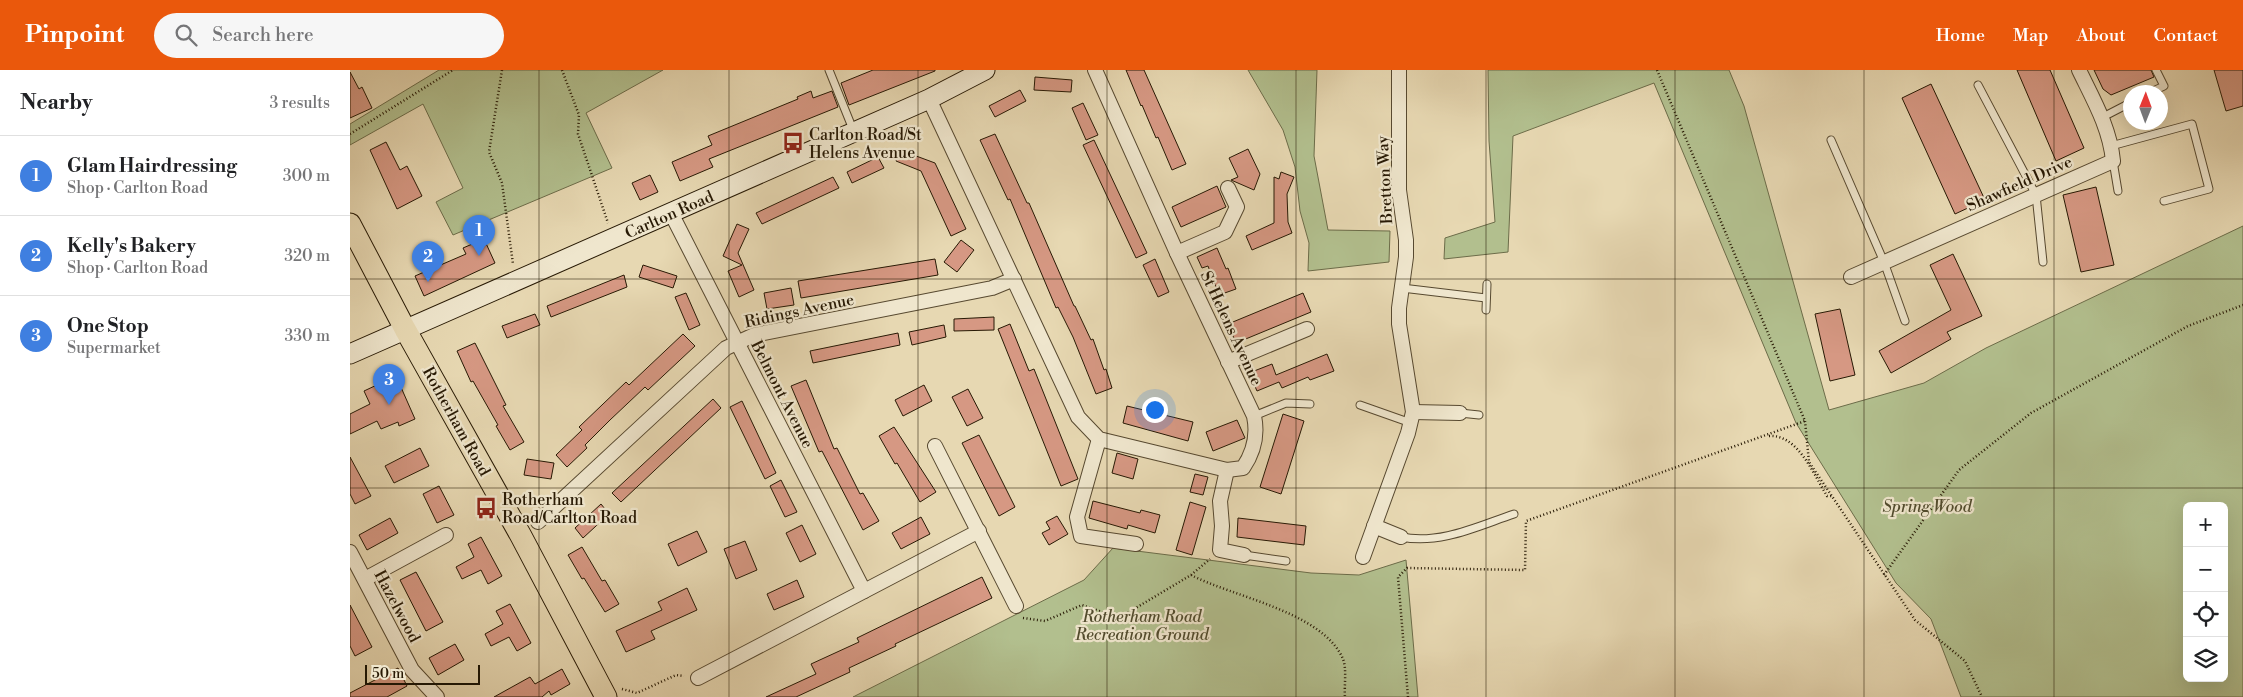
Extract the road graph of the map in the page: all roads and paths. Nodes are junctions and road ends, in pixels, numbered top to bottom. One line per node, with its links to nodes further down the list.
1 (453, 70): 17 (path)
2 (502, 70): 33 (path)
3 (562, 70): 27 (path)
4 (829, 70): 16 (lane)
5 (985, 70): 13 (main road, Carlton Road)
6 (1095, 70): 28 (street, St Helens Avenue)
7 (1399, 70): 35 (street, Bretton Way)
8 (1657, 70): 51 (path)
9 (2079, 70): 15 (street)
10 (2156, 70): 12 (lane)
11 (1978, 85): 23 (lane)
12 (2164, 85)
13 (929, 99): 16 (main road, Carlton Road); 32 (street)
14 (2123, 107): 15 (lane)
15 (2101, 118): 19 (street)
16 (854, 132): 25 (main road, Carlton Road)
17 (350, 134)
18 (1831, 140): 29 (lane)
19 (2111, 146): 20 (street); 24 (lane)
20 (2113, 161): 22 (lane); 23 (street, Shawfield Drive)
21 (1228, 188): 28 (street)
22 (2118, 191)
23 (2036, 195): 29 (street, Shawfield Drive); 30 (lane)
24 (2164, 201)
25 (671, 213): 27 (main road, Carlton Road); 42 (street, Belmont Avenue)
26 (350, 224): 40 (main road, Rotherham Road)
27 (613, 238): 33 (main road, Carlton Road)
28 (1177, 253): 44 (street, St Helens Avenue)
29 (1884, 262): 31 (street, Shawfield Drive); 39 (lane)
30 (2043, 262)
31 (1851, 277)
32 (1014, 279): 42 (street, Ridings Avenue); 53 (street)
33 (515, 281): 40 (main road, Carlton Road)
34 (1487, 284): 36 (lane)
35 (1402, 288): 36 (lane); 50 (street, Bretton Way)
36 (1486, 298): 38 (lane)
37 (2243, 305): 70 (path)
38 (1486, 310)
39 (1905, 320)
40 (405, 329): 43 (main road, Carlton Road); 76 (main road, Rotherham Road)
41 (1307, 329): 44 (street)
42 (736, 342): 58 (street, Ridings Avenue); 72 (street, Belmont Avenue)
43 (350, 354)
44 (1228, 362): 49 (street, St Helens Avenue)
45 (1310, 404): 49 (lane)
46 (1360, 405): 50 (lane)
47 (1460, 413): 48 (lane); 50 (street)
48 (1480, 415)
49 (1254, 416): 55 (street, St Helens Avenue)
50 (1412, 418): 59 (street, Bretton Way)
51 (1805, 421): 52 (path); 56 (path)
52 (1766, 436): 56 (path); 79 (path)
53 (1099, 438): 55 (street); 63 (street)
54 (935, 446): 60 (street)
55 (1227, 470): 64 (street)
56 (1832, 496): 70 (path)
57 (1514, 514): 62 (lane)
58 (538, 522)
59 (1374, 526): 62 (street); 67 (street, Bretton Way)
60 (978, 531): 72 (street); 73 (street)
61 (446, 535): 71 (street)
62 (1401, 537)
63 (1136, 544)
64 (1220, 550): 66 (street); 69 (path)
65 (350, 552): 71 (street, Hazelwood)
66 (1244, 555): 68 (lane)
67 (1363, 557)
68 (1286, 561)
69 (1191, 575): 73 (path); 78 (path)
70 (1884, 575): 80 (path)
71 (365, 579): 77 (street, Hazelwood)
72 (864, 591): 74 (street)
73 (1016, 606)
74 (698, 678): 75 (path)
75 (636, 695): 76 (path)
76 (603, 696)
77 (437, 697)
78 (1345, 697)
79 (1408, 697)
80 (1982, 697)

